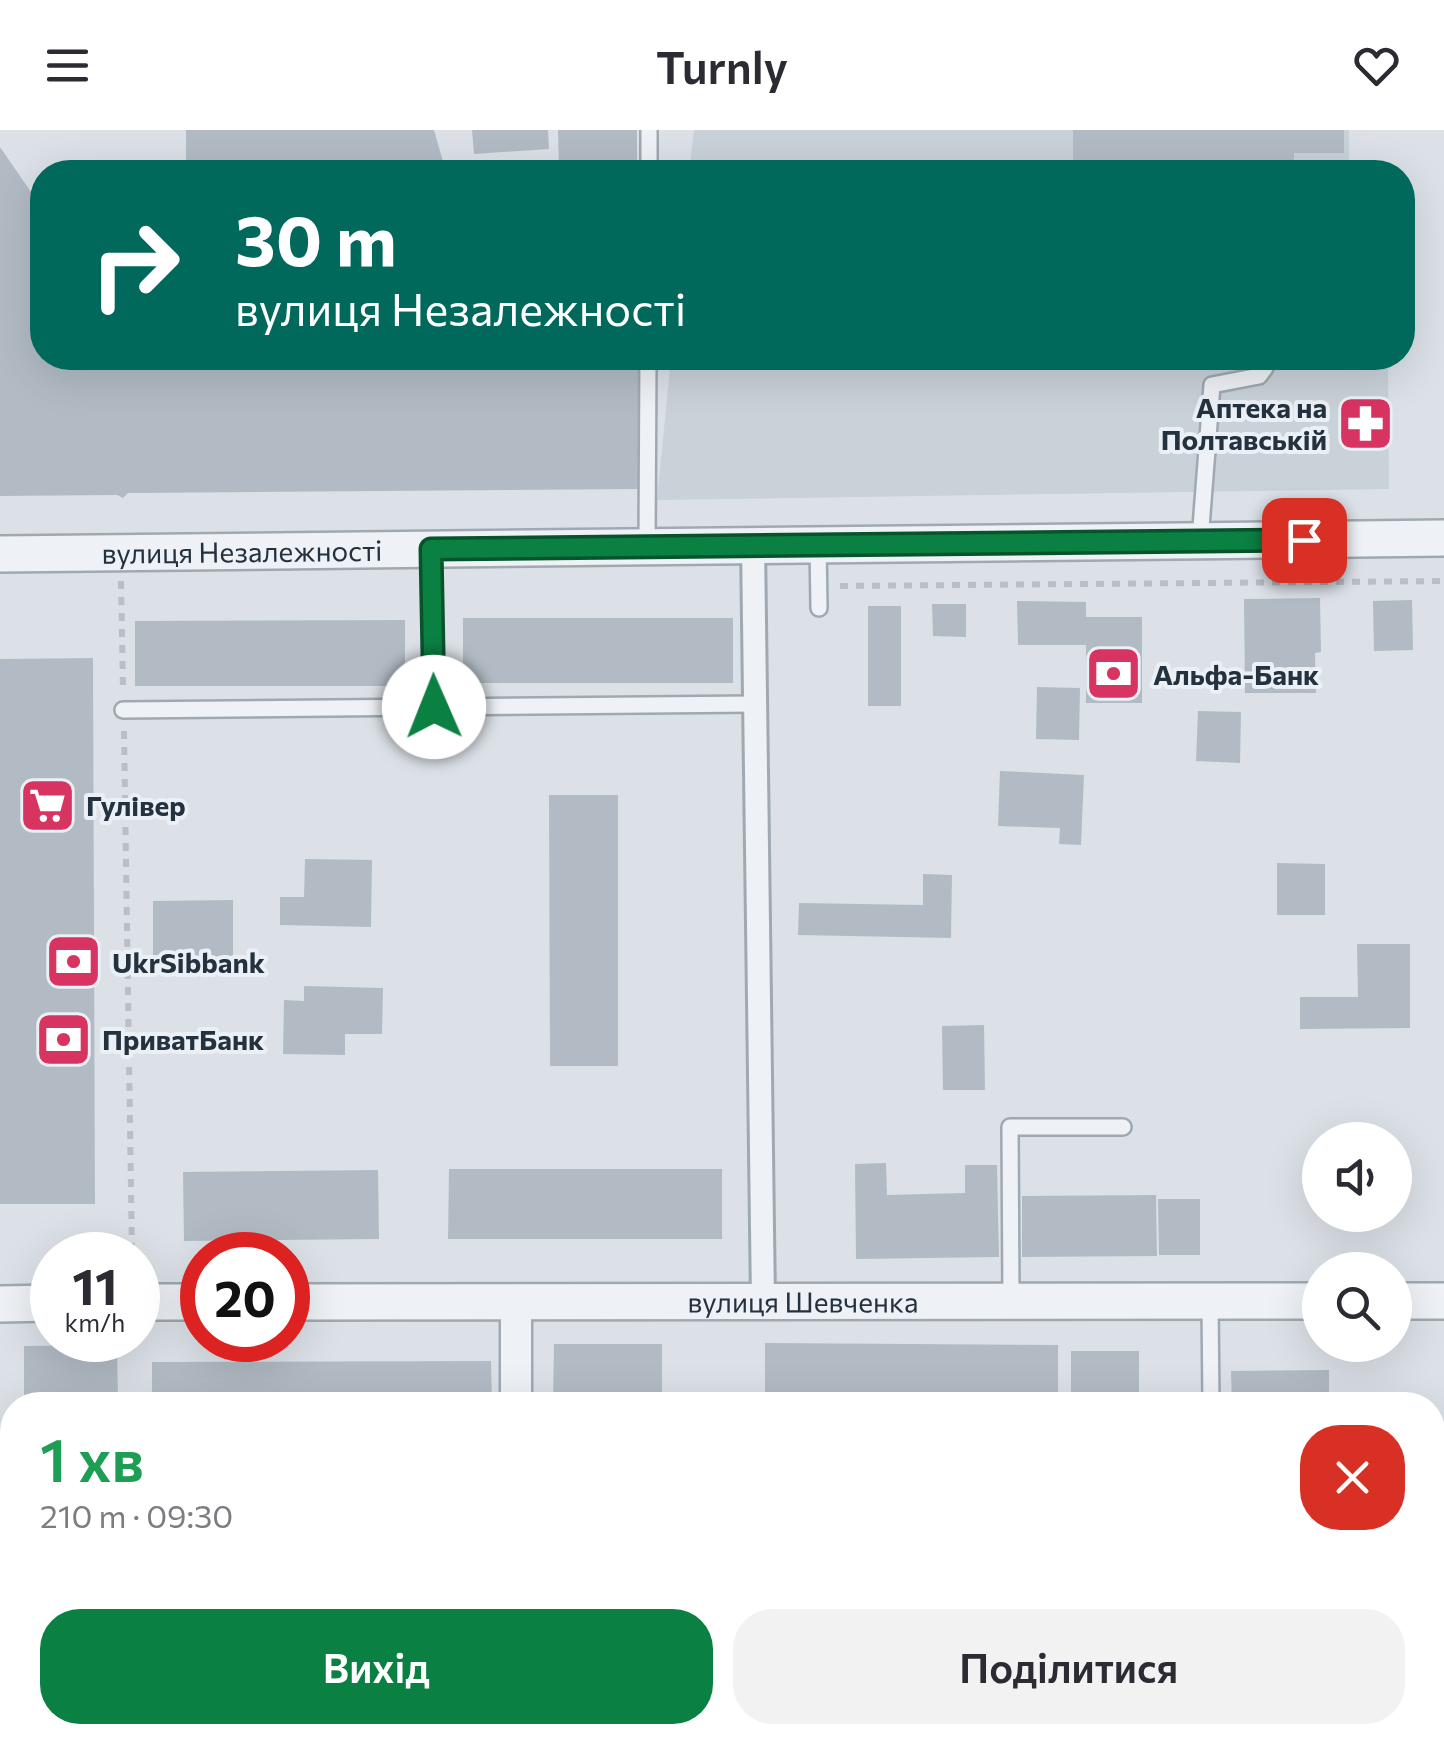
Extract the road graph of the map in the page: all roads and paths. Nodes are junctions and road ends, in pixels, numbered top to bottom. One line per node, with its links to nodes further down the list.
1 (649, 130): 2 (lane)
2 (649, 160)
3 (648, 370): 9 (lane)
4 (1264, 370): 6 (lane)
5 (1444, 538): 6 (street, вулиця Незалежності)
6 (1200, 540): 7 (street, вулиця Незалежності)
7 (818, 543): 8 (street, вулиця Незалежності); 14 (lane)
8 (753, 544): 9 (street, вулиця Незалежності); 16 (street)
9 (647, 546): 10 (street, вулиця Незалежності)
10 (431, 549): 12 (street, вулиця Незалежності); 17 (lane)
11 (0, 554): 12 (street, вулиця Незалежності)
12 (121, 554): 18 (path)
13 (1444, 582): 14 (path)
14 (819, 586): 15 (lane)
15 (819, 608)
16 (755, 704): 17 (lane); 28 (street)
17 (434, 707): 18 (lane)
18 (124, 710): 20 (path)
19 (1123, 1127): 26 (lane)
20 (132, 1232)
21 (1302, 1301): 27 (street, вулиця Шевченка)
22 (1412, 1301): 23 (street)
23 (1444, 1301)
24 (310, 1302): 25 (street, вулиця Шевченка)
25 (516, 1302): 28 (street, вулиця Шевченка); 31 (street)
26 (1012, 1302): 27 (street, вулиця Шевченка); 28 (street, вулиця Шевченка)
27 (1210, 1302): 32 (lane)
28 (763, 1303)
29 (0, 1304): 30 (street)
30 (30, 1304)
31 (516, 1392)
32 (1212, 1392)

